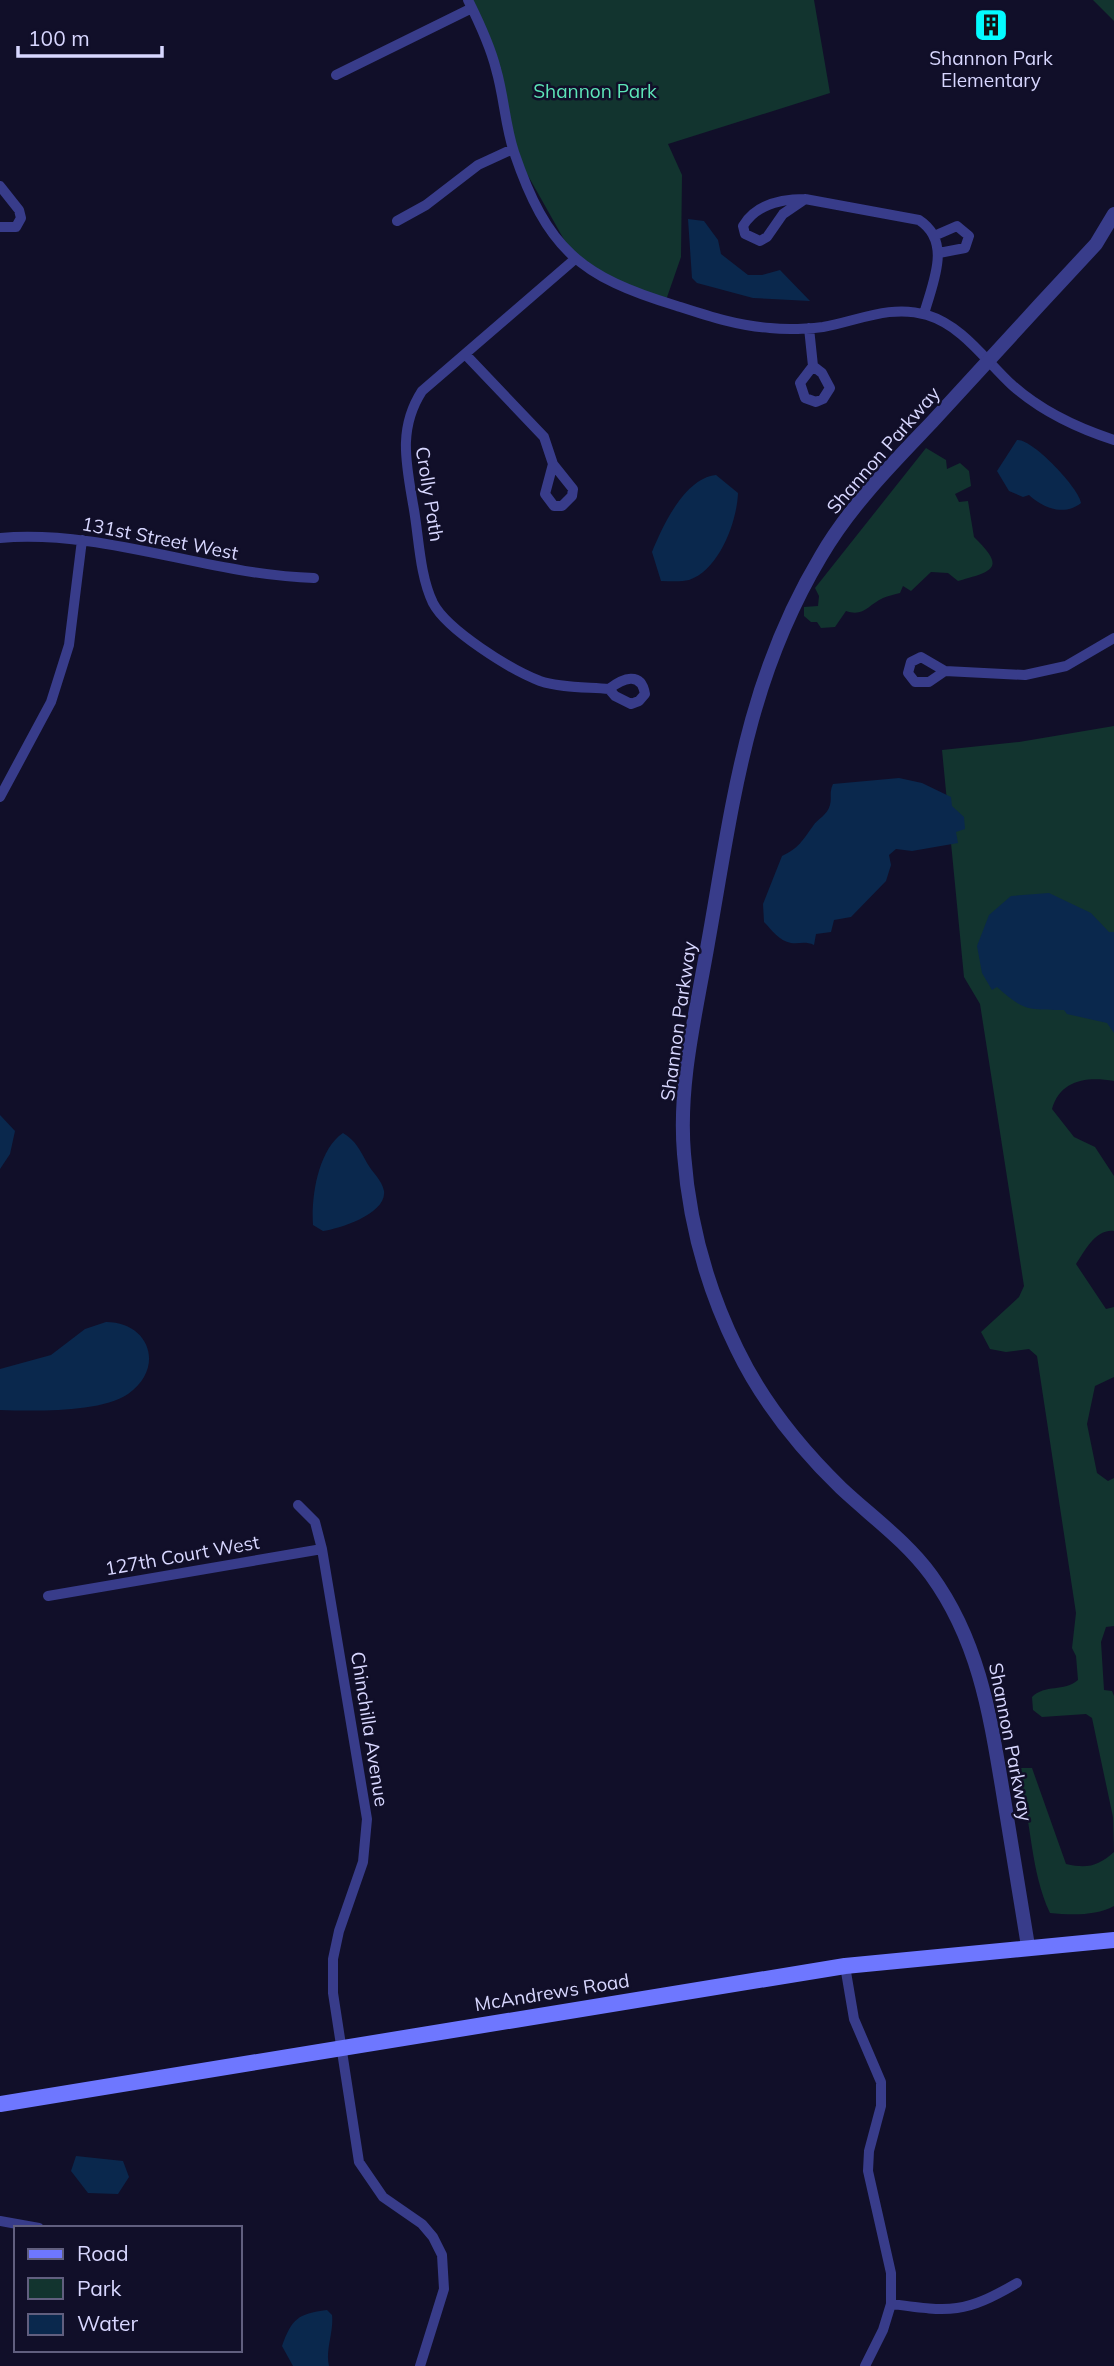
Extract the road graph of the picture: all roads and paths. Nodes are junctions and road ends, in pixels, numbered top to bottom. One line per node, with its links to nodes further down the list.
1 (470, 4): 2 (street); 3 (street)
2 (336, 75)
3 (513, 149): 7 (street); 11 (street)
4 (0, 186): 8 (street)
5 (805, 199): 5 (street); 9 (street)
6 (1114, 214): 15 (street, Shannon Parkway)
7 (397, 221)
8 (0, 227)
9 (934, 236): 10 (street); 10 (street)
10 (939, 253): 12 (street)
11 (575, 259): 13 (street); 14 (street, Crolly Path)
12 (924, 314): 13 (street); 15 (street)
13 (809, 328): 16 (street)
14 (466, 354): 18 (street); 24 (street, Crolly Path)
15 (988, 360): 17 (street); 30 (street, Shannon Parkway)
16 (813, 366)
17 (1114, 440)
18 (553, 464)
19 (0, 538): 20 (street, 131st Street West)
20 (82, 540): 21 (street, 131st Street West); 25 (street)
21 (314, 578)
22 (1114, 638): 23 (street)
23 (945, 671)
24 (609, 689)
25 (0, 797)
26 (298, 1505): 27 (street, Chinchilla Avenue)
27 (322, 1549): 28 (street, 127th Court West); 32 (street, Chinchilla Avenue)
28 (48, 1596)
29 (1114, 1940): 30 (main road, McAndrews Road)
30 (1028, 1946): 31 (main road, McAndrews Road)
31 (845, 1966): 32 (main road, McAndrews Road); 37 (street)
32 (342, 2047): 33 (main road, McAndrews Road); 38 (street, Chinchilla Avenue)
33 (0, 2104)
34 (0, 2221): 35 (street)
35 (28, 2226)
36 (1017, 2283): 37 (street)
37 (891, 2304): 39 (street)
38 (420, 2366)
39 (866, 2366)

